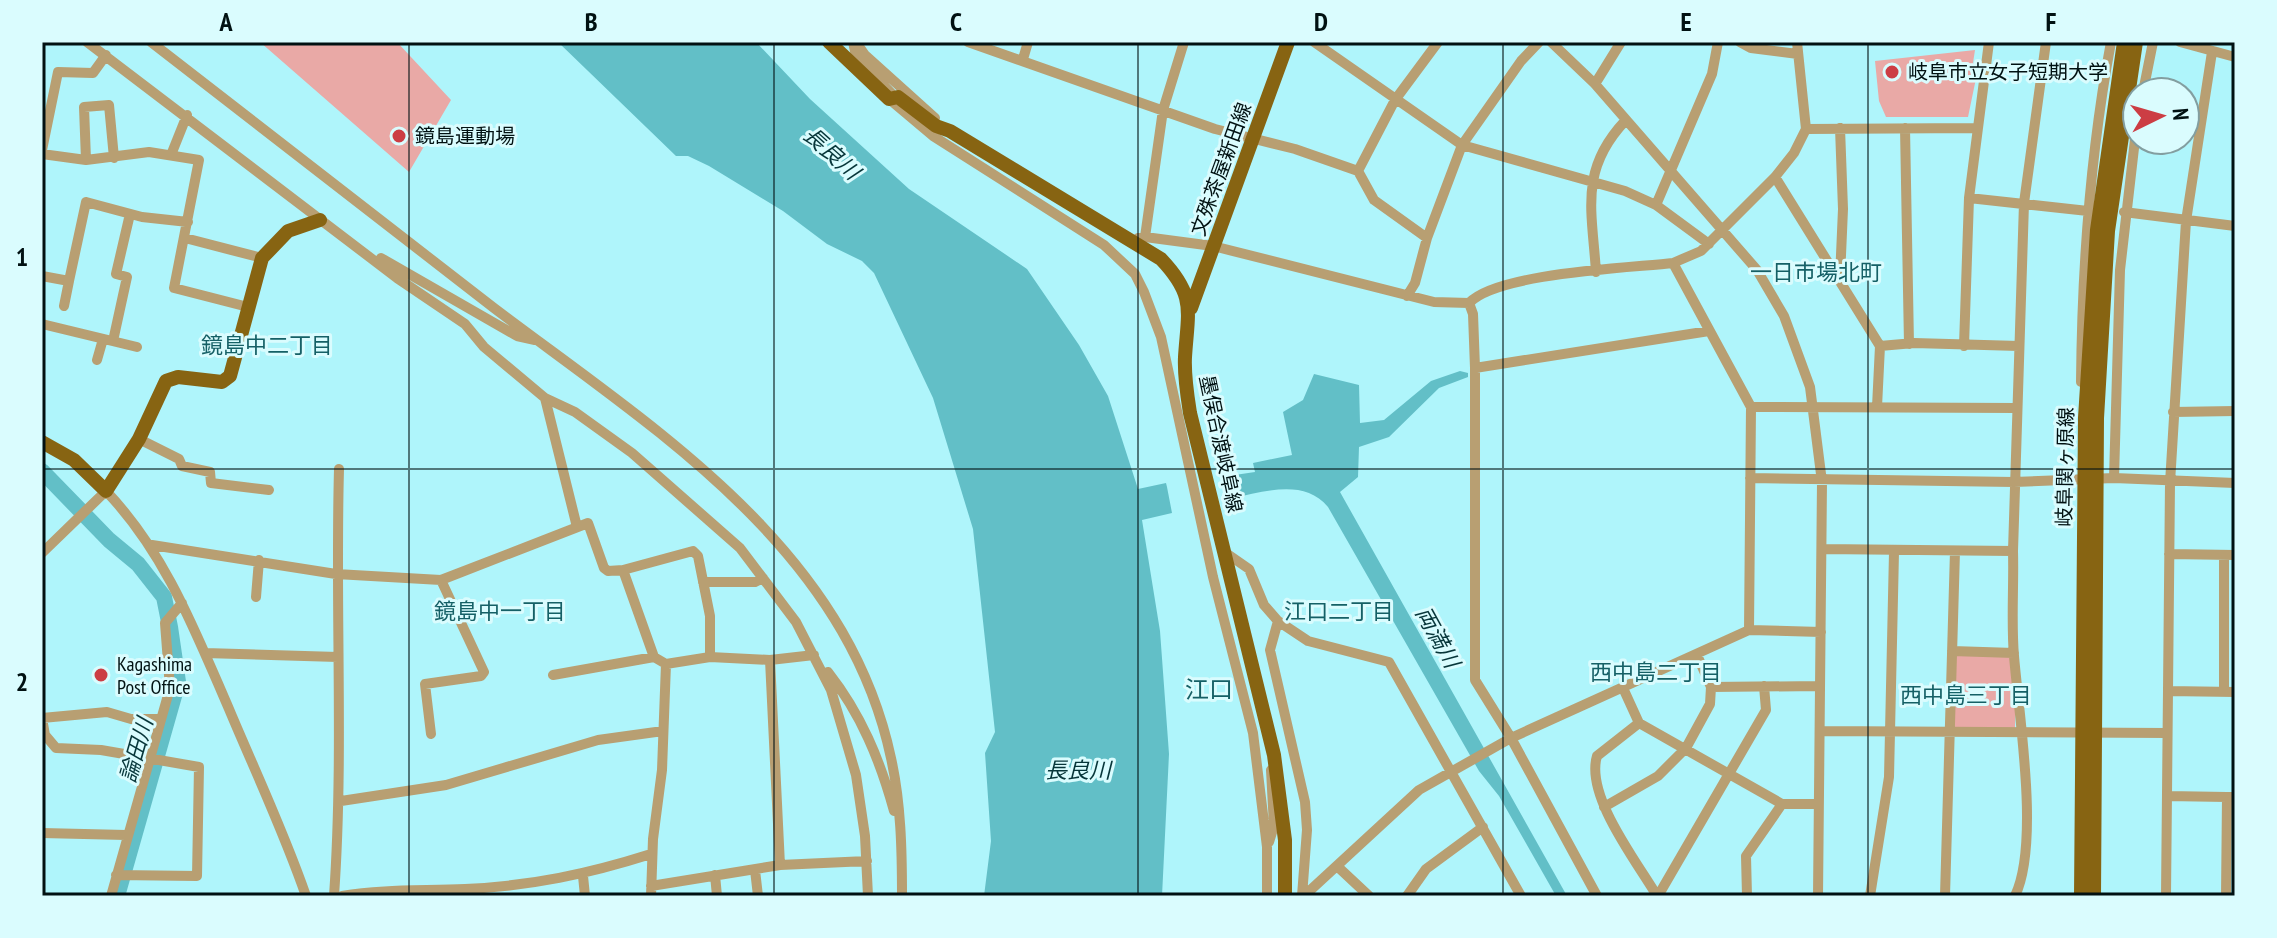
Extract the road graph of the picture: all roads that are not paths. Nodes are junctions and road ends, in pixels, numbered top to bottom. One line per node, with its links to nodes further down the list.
1 (87, 42): 25 (street)
2 (151, 42): 84 (street)
3 (829, 42): 30 (main road, 墨俣合渡岐阜線)
4 (855, 42): 30 (street); 39 (street)
5 (968, 42): 27 (street)
6 (1028, 42): 27 (street)
7 (1184, 42): 32 (street)
8 (1288, 42): 40 (main road, 文殊茶屋新田線)
9 (1314, 42): 31 (street)
10 (1438, 42): 31 (street)
11 (1539, 42): 41 (street)
12 (1551, 42): 29 (street)
13 (1621, 42): 29 (street)
14 (1718, 42): 47 (street)
15 (1740, 42): 23 (street)
16 (1989, 42): 37 (street)
17 (2046, 42): 52 (street)
18 (2111, 42): 54 (street)
19 (2124, 42): 62 (main road, 岐阜関ヶ原線)
20 (2136, 42): 62 (main road, 岐阜関ヶ原線)
21 (2153, 42): 28 (street)
22 (2180, 42): 24 (street)
23 (1798, 48): 38 (street)
24 (2212, 52): 26 (street); 58 (street)
25 (106, 55): 33 (street); 42 (street)
26 (2235, 57)
27 (1023, 59): 32 (street)
28 (2146, 76)
29 (1595, 84): 34 (street)
30 (889, 99): 39 (main road, 墨俣合渡岐阜線); 176 (street)
31 (1395, 100): 41 (street); 48 (street)
32 (1163, 110): 40 (street); 63 (street)
33 (187, 115): 43 (street); 57 (street)
34 (1625, 121): 47 (street); 50 (street)
35 (1840, 128): 36 (street); 38 (street); 74 (street)
36 (1905, 128): 37 (street); 85 (street)
37 (1977, 128): 51 (street)
38 (1806, 129): 49 (street)
39 (950, 131): 66 (main road, 墨俣合渡岐阜線)
40 (1254, 138): 48 (street); 69 (main road, 文殊茶屋新田線)
41 (1462, 145): 50 (street); 65 (street)
42 (42, 152): 46 (street)
43 (171, 155): 45 (street); 59 (street)
44 (2132, 156): 55 (street)
45 (114, 158): 46 (street); 46 (street)
46 (86, 160)
47 (1669, 169): 53 (street); 61 (street)
48 (1358, 171): 65 (street)
49 (1775, 177): 61 (street); 74 (street)
50 (1591, 183): 53 (street); 72 (street)
51 (1969, 198): 52 (street); 87 (street)
52 (2024, 203): 54 (street); 88 (street)
53 (1656, 205): 68 (street)
54 (2088, 211): 104 (street)
55 (2124, 212): 58 (street); 103 (street)
56 (130, 214): 59 (street); 75 (street); 83 (street)
57 (320, 220): 67 (street); 70 (main road)
58 (2186, 221): 60 (street); 98 (street)
59 (188, 222): 64 (street)
60 (2235, 226)
61 (1723, 228): 68 (street); 94 (street)
62 (2103, 230): 104 (main road, 岐阜関ヶ原線)
63 (1145, 237): 66 (street); 69 (street)
64 (185, 238): 70 (street); 79 (street)
65 (1427, 238): 76 (street)
66 (1127, 239): 80 (main road, 墨俣合渡岐阜線)
67 (355, 243): 84 (street); 92 (street)
68 (1709, 244): 71 (street)
69 (1213, 246): 76 (street); 80 (main road, 文殊茶屋新田線)
70 (262, 258): 79 (main road)
71 (1673, 263): 72 (street); 82 (street)
72 (1596, 272): 77 (street)
73 (42, 276): 75 (street)
74 (1839, 277): 86 (street)
75 (69, 281): 78 (street)
76 (1407, 296): 77 (street)
77 (1469, 303): 91 (street)
78 (64, 306)
79 (248, 307): 99 (main road)
80 (1191, 309): 118 (main road, 墨俣合渡岐阜線)
81 (42, 324): 83 (street)
82 (1709, 331): 91 (street); 93 (street)
83 (108, 340): 89 (street); 90 (street)
84 (538, 340): 175 (street)
85 (1909, 344): 86 (street); 87 (street)
86 (1880, 346): 95 (street)
87 (1964, 346): 88 (street)
88 (2019, 346): 96 (street)
89 (137, 347)
90 (97, 360)
91 (1475, 368): 160 (street)
92 (545, 398): 111 (street); 124 (street)
93 (1751, 407): 94 (street); 102 (street)
94 (1814, 407): 95 (street); 105 (street)
95 (1877, 407): 96 (street)
96 (2016, 408): 106 (street)
97 (2235, 411): 98 (street)
98 (2173, 412): 107 (street)
99 (139, 439): 109 (street); 110 (main road)
100 (42, 442): 110 (main road)
101 (339, 469): 123 (street)
102 (1750, 478): 105 (street); 130 (street)
103 (2114, 478): 104 (street); 107 (street)
104 (2087, 481): 106 (street); 159 (main road, 岐阜関ヶ原線)
105 (1822, 482): 106 (street); 113 (street)
106 (2014, 482): 115 (street)
107 (2170, 483): 108 (street); 119 (street)
108 (2235, 483)
109 (269, 490)
110 (106, 491): 112 (street); 117 (street)
111 (577, 527): 122 (street); 125 (street)
112 (152, 545): 121 (street); 128 (street)
113 (1822, 549): 116 (street); 131 (street)
114 (1955, 551): 115 (street); 116 (street); 132 (street)
115 (2013, 551): 134 (street)
116 (1894, 552): 155 (street)
117 (42, 553)
118 (1226, 553): 129 (street); 162 (main road, 墨俣合渡岐阜線)
119 (2169, 554): 120 (street); 147 (street)
120 (2230, 555): 148 (street)
121 (259, 560): 123 (street); 127 (street)
122 (623, 570): 126 (street); 137 (street)
123 (336, 574): 125 (street); 136 (street)
124 (763, 578): 126 (street); 139 (street)
125 (441, 580): 158 (street)
126 (703, 582): 138 (street)
127 (256, 597)
128 (182, 603): 133 (street); 150 (street)
129 (1278, 621): 164 (street); 197 (street)
130 (1749, 630): 131 (street); 135 (street)
131 (1821, 632): 144 (street)
132 (1952, 651): 134 (street); 156 (street)
133 (205, 653): 136 (street); 187 (street)
134 (2014, 653): 152 (street)
135 (1697, 655): 145 (street); 146 (street)
136 (338, 657): 168 (street)
137 (654, 657): 141 (street); 142 (street)
138 (710, 657): 140 (street); 141 (street)
139 (816, 659): 140 (street); 175 (street); 178 (street)
140 (770, 660): 179 (street)
141 (666, 664): 153 (street)
142 (553, 675)
143 (1764, 686): 144 (street); 145 (street); 165 (street)
144 (1820, 686): 154 (street)
145 (1711, 687): 161 (street)
146 (1623, 688): 151 (street); 160 (street)
147 (2168, 691): 148 (street); 157 (street)
148 (2229, 692)
149 (42, 718): 150 (street); 163 (street)
150 (159, 719): 163 (street)
151 (1639, 723): 161 (street); 171 (street)
152 (2022, 730): 156 (street); 159 (street); 207 (street)
153 (663, 731): 168 (street); 177 (street)
154 (1820, 731): 155 (street); 170 (street)
155 (1890, 732): 156 (street); 205 (street)
156 (1947, 732): 206 (street)
157 (2167, 733): 159 (street); 166 (street)
158 (431, 734)
159 (2090, 734): 208 (main road, 岐阜関ヶ原線); 209 (main road, 岐阜関ヶ原線)
160 (1509, 740): 164 (street); 201 (street)
161 (1686, 748): 165 (street); 171 (street)
162 (1274, 755): 176 (street); 196 (main road, 墨俣合渡岐阜線)
163 (153, 757): 174 (street); 182 (street)
164 (1451, 771): 172 (street); 180 (street)
165 (1728, 775): 169 (street); 202 (street)
166 (2167, 796): 167 (street); 210 (street)
167 (2231, 797): 211 (street)
168 (341, 801): 188 (street)
169 (1782, 804): 170 (street); 203 (street)
170 (1818, 804): 204 (street)
171 (1604, 807): 202 (street)
172 (1483, 827): 199 (street); 200 (street)
173 (42, 833): 174 (street)
174 (126, 835): 182 (street)
175 (901, 838): 194 (street)
176 (1267, 847): 195 (street)
177 (651, 854): 184 (street); 185 (street)
178 (867, 861): 179 (street); 193 (street)
179 (780, 865): 181 (street)
180 (1338, 867): 197 (street); 198 (street)
181 (755, 870): 183 (street); 192 (street)
182 (121, 875): 186 (street)
183 (715, 875): 185 (street); 191 (street)
184 (583, 876): 189 (street); 190 (street)
185 (651, 891)
186 (111, 896)
187 (306, 896)
188 (334, 896)
189 (342, 896)
190 (585, 896)
191 (717, 896)
192 (758, 896)
193 (868, 896)
194 (902, 896)
195 (1267, 896)
196 (1285, 896)
197 (1303, 896)
198 (1369, 896)
199 (1407, 896)
200 (1521, 896)
201 (1597, 896)
202 (1658, 896)
203 (1747, 896)
204 (1818, 896)
205 (1870, 896)
206 (1945, 896)
207 (2015, 896)
208 (2081, 896)
209 (2094, 896)
210 (2166, 896)
211 (2226, 896)

